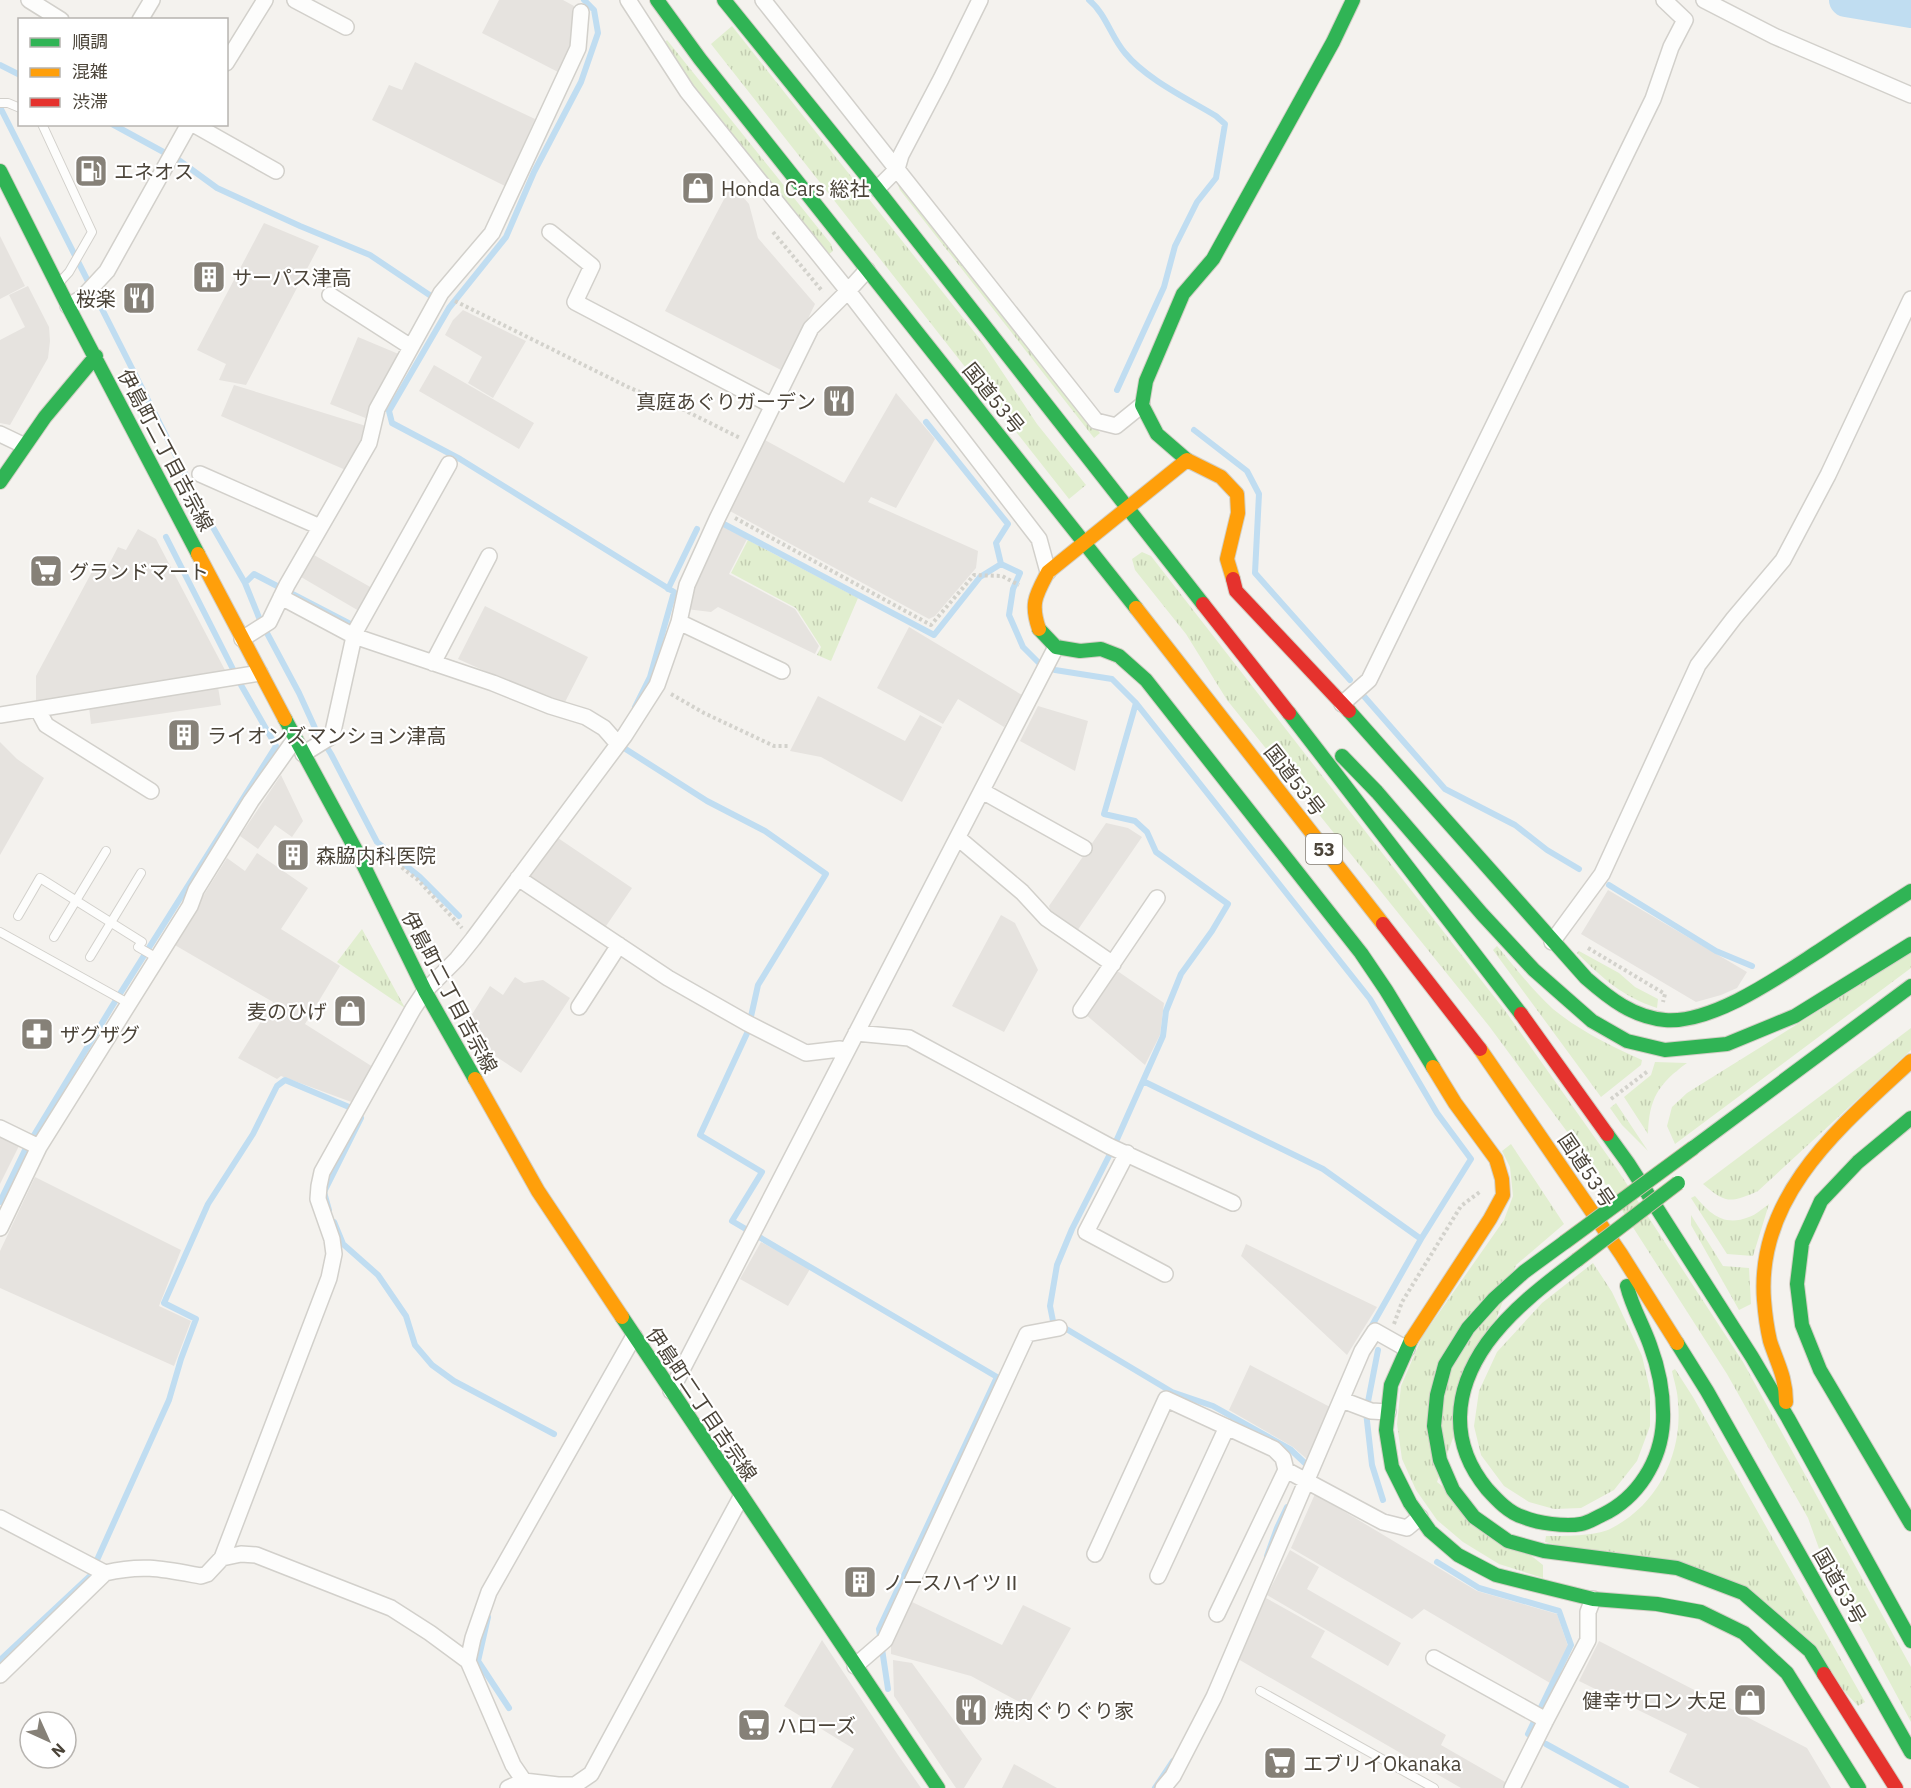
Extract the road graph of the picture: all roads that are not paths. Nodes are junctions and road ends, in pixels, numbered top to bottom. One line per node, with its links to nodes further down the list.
1 (152, 0): 15 (street)
2 (265, 0): 17 (street)
3 (295, 0): 16 (street)
4 (628, 0): 30 (street)
5 (657, 0): 28 (main road, 国道53号 / 53)
6 (724, 0): 25 (main road, 国道53号)
7 (763, 0): 22 (street)
8 (980, 0): 22 (street)
9 (1353, 0): 36 (main road)
10 (1664, 0): 58 (street)
11 (1704, 0): 18 (street)
12 (35, 2): 14 (street)
13 (581, 12): 34 (street)
14 (58, 18)
15 (141, 18)
16 (346, 27)
17 (228, 60)
18 (1911, 95)
19 (43, 126): 29 (lane)
20 (190, 126): 33 (street)
21 (195, 126): 24 (street)
22 (897, 170): 25 (street); 36 (street)
23 (0, 171): 26 (main road, 伊島町二丁目吉宗線)
24 (276, 171)
25 (877, 189): 44 (main road, 国道53号)
26 (4, 192): 29 (main road, 伊島町二丁目吉宗線)
27 (550, 232): 37 (street)
28 (867, 270): 30 (street); 46 (main road, 国道53号 / 53)
29 (57, 285): 33 (main road, 伊島町二丁目吉宗線)
30 (848, 291): 37 (street); 48 (street)
31 (330, 295): 34 (street)
32 (1911, 299): 78 (street)
33 (68, 306): 35 (main road, 伊島町二丁目吉宗線)
34 (411, 347): 45 (street)
35 (96, 356): 39 (main road); 52 (main road, 伊島町二丁目吉宗線)
36 (1142, 405): 40 (main road)
37 (772, 406): 50 (street)
38 (0, 434): 39 (street)
39 (23, 445): 43 (main road)
40 (1187, 460): 44 (main road); 58 (main road)
41 (449, 464): 51 (street)
42 (200, 474): 45 (street)
43 (0, 482)
44 (1126, 509): 46 (main road); 53 (main road, 国道53号)
45 (320, 527): 49 (street)
46 (1084, 542): 48 (main road); 99 (main road, 国道53号 / 53)
47 (489, 556): 55 (street)
48 (1048, 572): 54 (main road)
49 (284, 592): 51 (street); 52 (street)
50 (679, 622): 56 (street); 62 (street)
51 (356, 630): 55 (street); 63 (street)
52 (242, 639): 57 (main road, 伊島町二丁目吉宗線)
53 (1235, 644): 79 (main road); 107 (main road, 国道53号)
54 (1056, 647): 65 (street); 103 (main road)
55 (433, 663): 62 (street)
56 (782, 671)
57 (260, 673): 59 (street); 61 (main road, 伊島町二丁目吉宗線)
58 (1342, 705): 78 (main road)
59 (38, 710): 60 (street); 64 (street)
60 (0, 715)
61 (295, 739): 63 (main road, 伊島町二丁目吉宗線); 82 (street)
62 (618, 744): 70 (street)
63 (303, 754): 85 (main road, 伊島町二丁目吉宗線)
64 (151, 791)
65 (982, 791): 66 (street); 67 (street)
66 (958, 838): 83 (street); 89 (street)
67 (1084, 848)
68 (106, 851): 73 (lane)
69 (141, 873): 75 (lane)
70 (518, 878): 80 (street); 85 (street)
71 (1911, 891): 78 (main road)
72 (1157, 898): 83 (street)
73 (76, 901): 74 (lane); 75 (lane); 77 (lane)
74 (18, 916)
75 (111, 922): 81 (lane); 82 (lane)
76 (0, 932): 86 (lane)
77 (54, 937)
78 (1552, 942)
79 (1911, 944)
80 (619, 945): 87 (street); 90 (street)
81 (90, 957)
82 (154, 957): 86 (street)
83 (1113, 964): 88 (street)
84 (1911, 986): 136 (main road, bridge)
85 (425, 991): 102 (main road, 伊島町二丁目吉宗線); 115 (street)
86 (125, 1002): 94 (street)
87 (579, 1007)
88 (1081, 1010)
89 (856, 1033): 90 (street); 95 (street)
90 (848, 1050): 104 (street)
91 (1911, 1061): 107 (main road)
92 (1911, 1118): 113 (main road)
93 (0, 1128): 94 (street)
94 (33, 1144): 98 (street)
95 (1118, 1150): 97 (street); 100 (street)
96 (1690, 1174): 99 (main road, bridge)
97 (1233, 1203)
98 (0, 1228)
99 (1621, 1254): 127 (main road, 国道53号 / 53)
100 (1165, 1274)
101 (1059, 1328): 123 (street)
102 (634, 1336): 104 (main road, 伊島町二丁目吉宗線); 122 (street)
103 (1407, 1348): 105 (street); 106 (main road)
104 (671, 1390): 110 (main road, 伊島町二丁目吉宗線)
105 (1342, 1400): 106 (street); 109 (street)
106 (1388, 1412): 111 (main road)
107 (1788, 1418): 120 (main road, 国道53号)
108 (1227, 1427): 109 (street); 114 (street); 117 (street)
109 (1298, 1476): 111 (street); 119 (street); 132 (street)
110 (741, 1497): 123 (main road, 伊島町二丁目吉宗線); 129 (street)
111 (1420, 1517): 118 (main road)
112 (0, 1518): 116 (street)
113 (1911, 1524)
114 (1095, 1554)
115 (222, 1558): 116 (street); 122 (street)
116 (105, 1573): 124 (street)
117 (1158, 1576)
118 (1593, 1599): 126 (street); 135 (main road)
119 (1217, 1614)
120 (1911, 1641)
121 (1434, 1658): 126 (street)
122 (468, 1661): 128 (street)
123 (855, 1666): 131 (main road, 伊島町二丁目吉宗線)
124 (0, 1675)
125 (1260, 1692): 133 (lane)
126 (1540, 1717): 134 (street)
127 (1911, 1752)
128 (524, 1781): 129 (street); 130 (street)
129 (575, 1787)
130 (508, 1788)
131 (938, 1788)
132 (1163, 1788)
133 (1434, 1788)
134 (1512, 1788)
135 (1859, 1788)
136 (1896, 1788)

